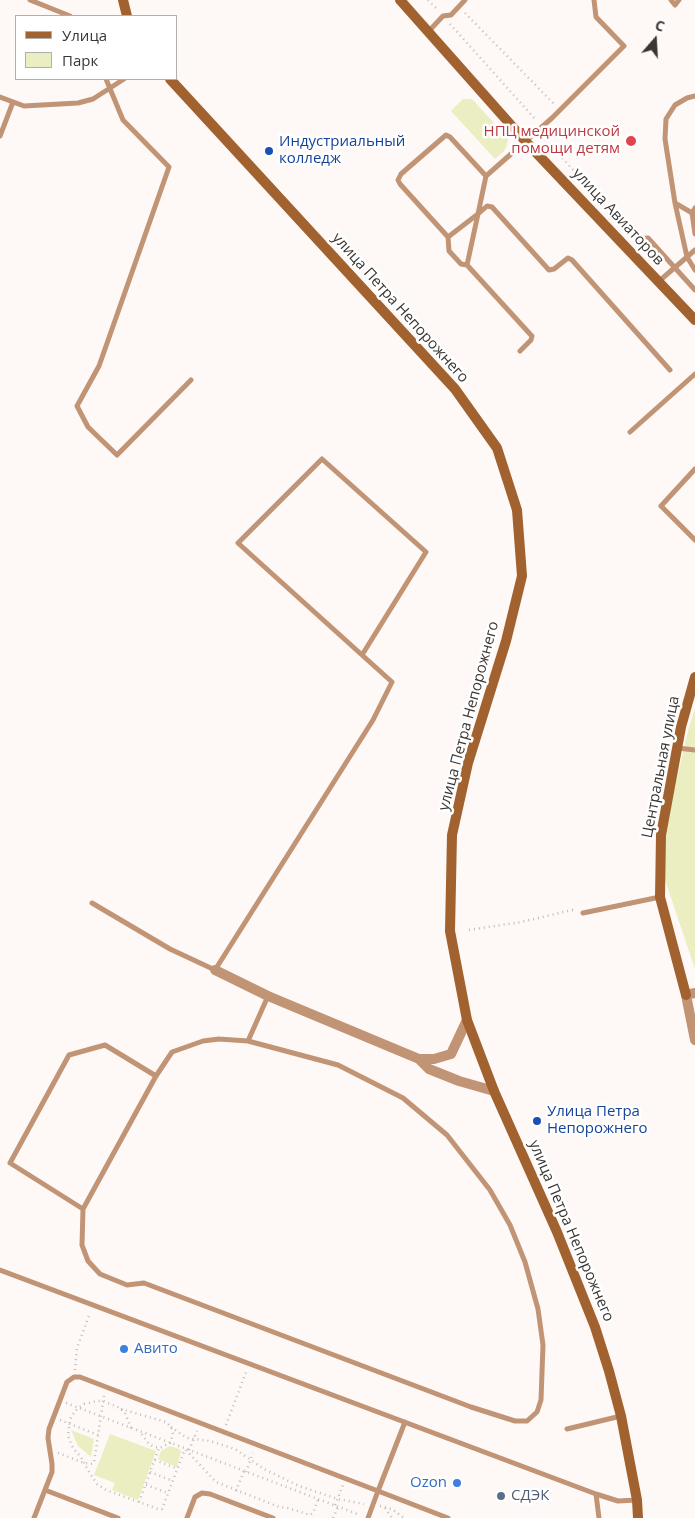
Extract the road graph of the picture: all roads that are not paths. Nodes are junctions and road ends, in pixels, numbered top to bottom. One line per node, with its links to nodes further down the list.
1 (30, 0): 8 (lane)
2 (123, 0): 9 (street)
3 (400, 0): 10 (street, улица Авиаторов)
4 (465, 0): 10 (lane)
5 (594, 0): 19 (lane)
6 (671, 0): 7 (lane)
7 (679, 0)
8 (68, 15)
9 (127, 15)
10 (428, 32): 19 (street, улица Авиаторов)
11 (106, 80): 14 (lane)
12 (123, 80): 14 (lane)
13 (171, 80): 52 (street, улица Петра Непорожнего)
14 (110, 90): 17 (lane); 38 (lane)
15 (695, 96): 21 (lane)
16 (0, 97): 17 (lane)
17 (13, 102): 18 (lane)
18 (0, 136)
19 (526, 142): 20 (lane); 32 (street, улица Авиаторов)
20 (486, 176): 23 (lane); 25 (lane)
21 (675, 203): 22 (lane); 28 (lane)
22 (694, 212): 24 (lane)
23 (478, 214): 25 (lane); 29 (lane); 36 (lane)
24 (695, 234)
25 (448, 237): 29 (lane)
26 (636, 239): 31 (lane)
27 (695, 250): 28 (lane)
28 (687, 257): 30 (lane); 31 (lane)
29 (467, 265): 35 (lane)
30 (694, 267)
31 (676, 268): 32 (lane); 33 (lane)
32 (658, 282): 34 (street, улица Авиаторов)
33 (695, 290)
34 (695, 320)
35 (520, 351)
36 (670, 370)
37 (695, 374): 39 (lane)
38 (191, 380)
39 (630, 432)
40 (695, 469): 41 (lane)
41 (695, 540)
42 (362, 655): 42 (lane); 49 (lane)
43 (695, 677): 44 (street, Центральная улица)
44 (677, 748): 45 (lane); 46 (street, Центральная улица)
45 (695, 750)
46 (660, 897): 48 (lane); 50 (street, Центральная улица)
47 (92, 903): 49 (lane)
48 (583, 913)
49 (215, 970): 51 (street)
50 (691, 994): 53 (street, Центральная улица)
51 (268, 996): 54 (lane); 55 (street)
52 (467, 1020): 55 (street); 57 (street, улица Петра Непорожнего)
53 (695, 1040)
54 (248, 1041): 56 (lane); 58 (lane)
55 (419, 1059): 57 (street)
56 (156, 1076): 58 (lane); 58 (lane)
57 (494, 1091): 60 (street, улица Петра Непорожнего)
58 (83, 1209)
59 (0, 1270): 61 (lane)
60 (621, 1416): 62 (lane); 66 (street, улица Петра Непорожнего)
61 (405, 1422): 64 (lane); 65 (lane)
62 (568, 1429)
63 (45, 1490): 64 (lane); 67 (lane); 68 (lane)
64 (378, 1491): 71 (lane); 72 (lane)
65 (596, 1494): 66 (lane); 73 (lane)
66 (637, 1500): 74 (street, улица Петра Непорожнего)
67 (34, 1518)
68 (118, 1518)
69 (187, 1518): 70 (lane)
70 (274, 1518)
71 (367, 1518)
72 (448, 1518)
73 (599, 1518)
74 (638, 1518)

